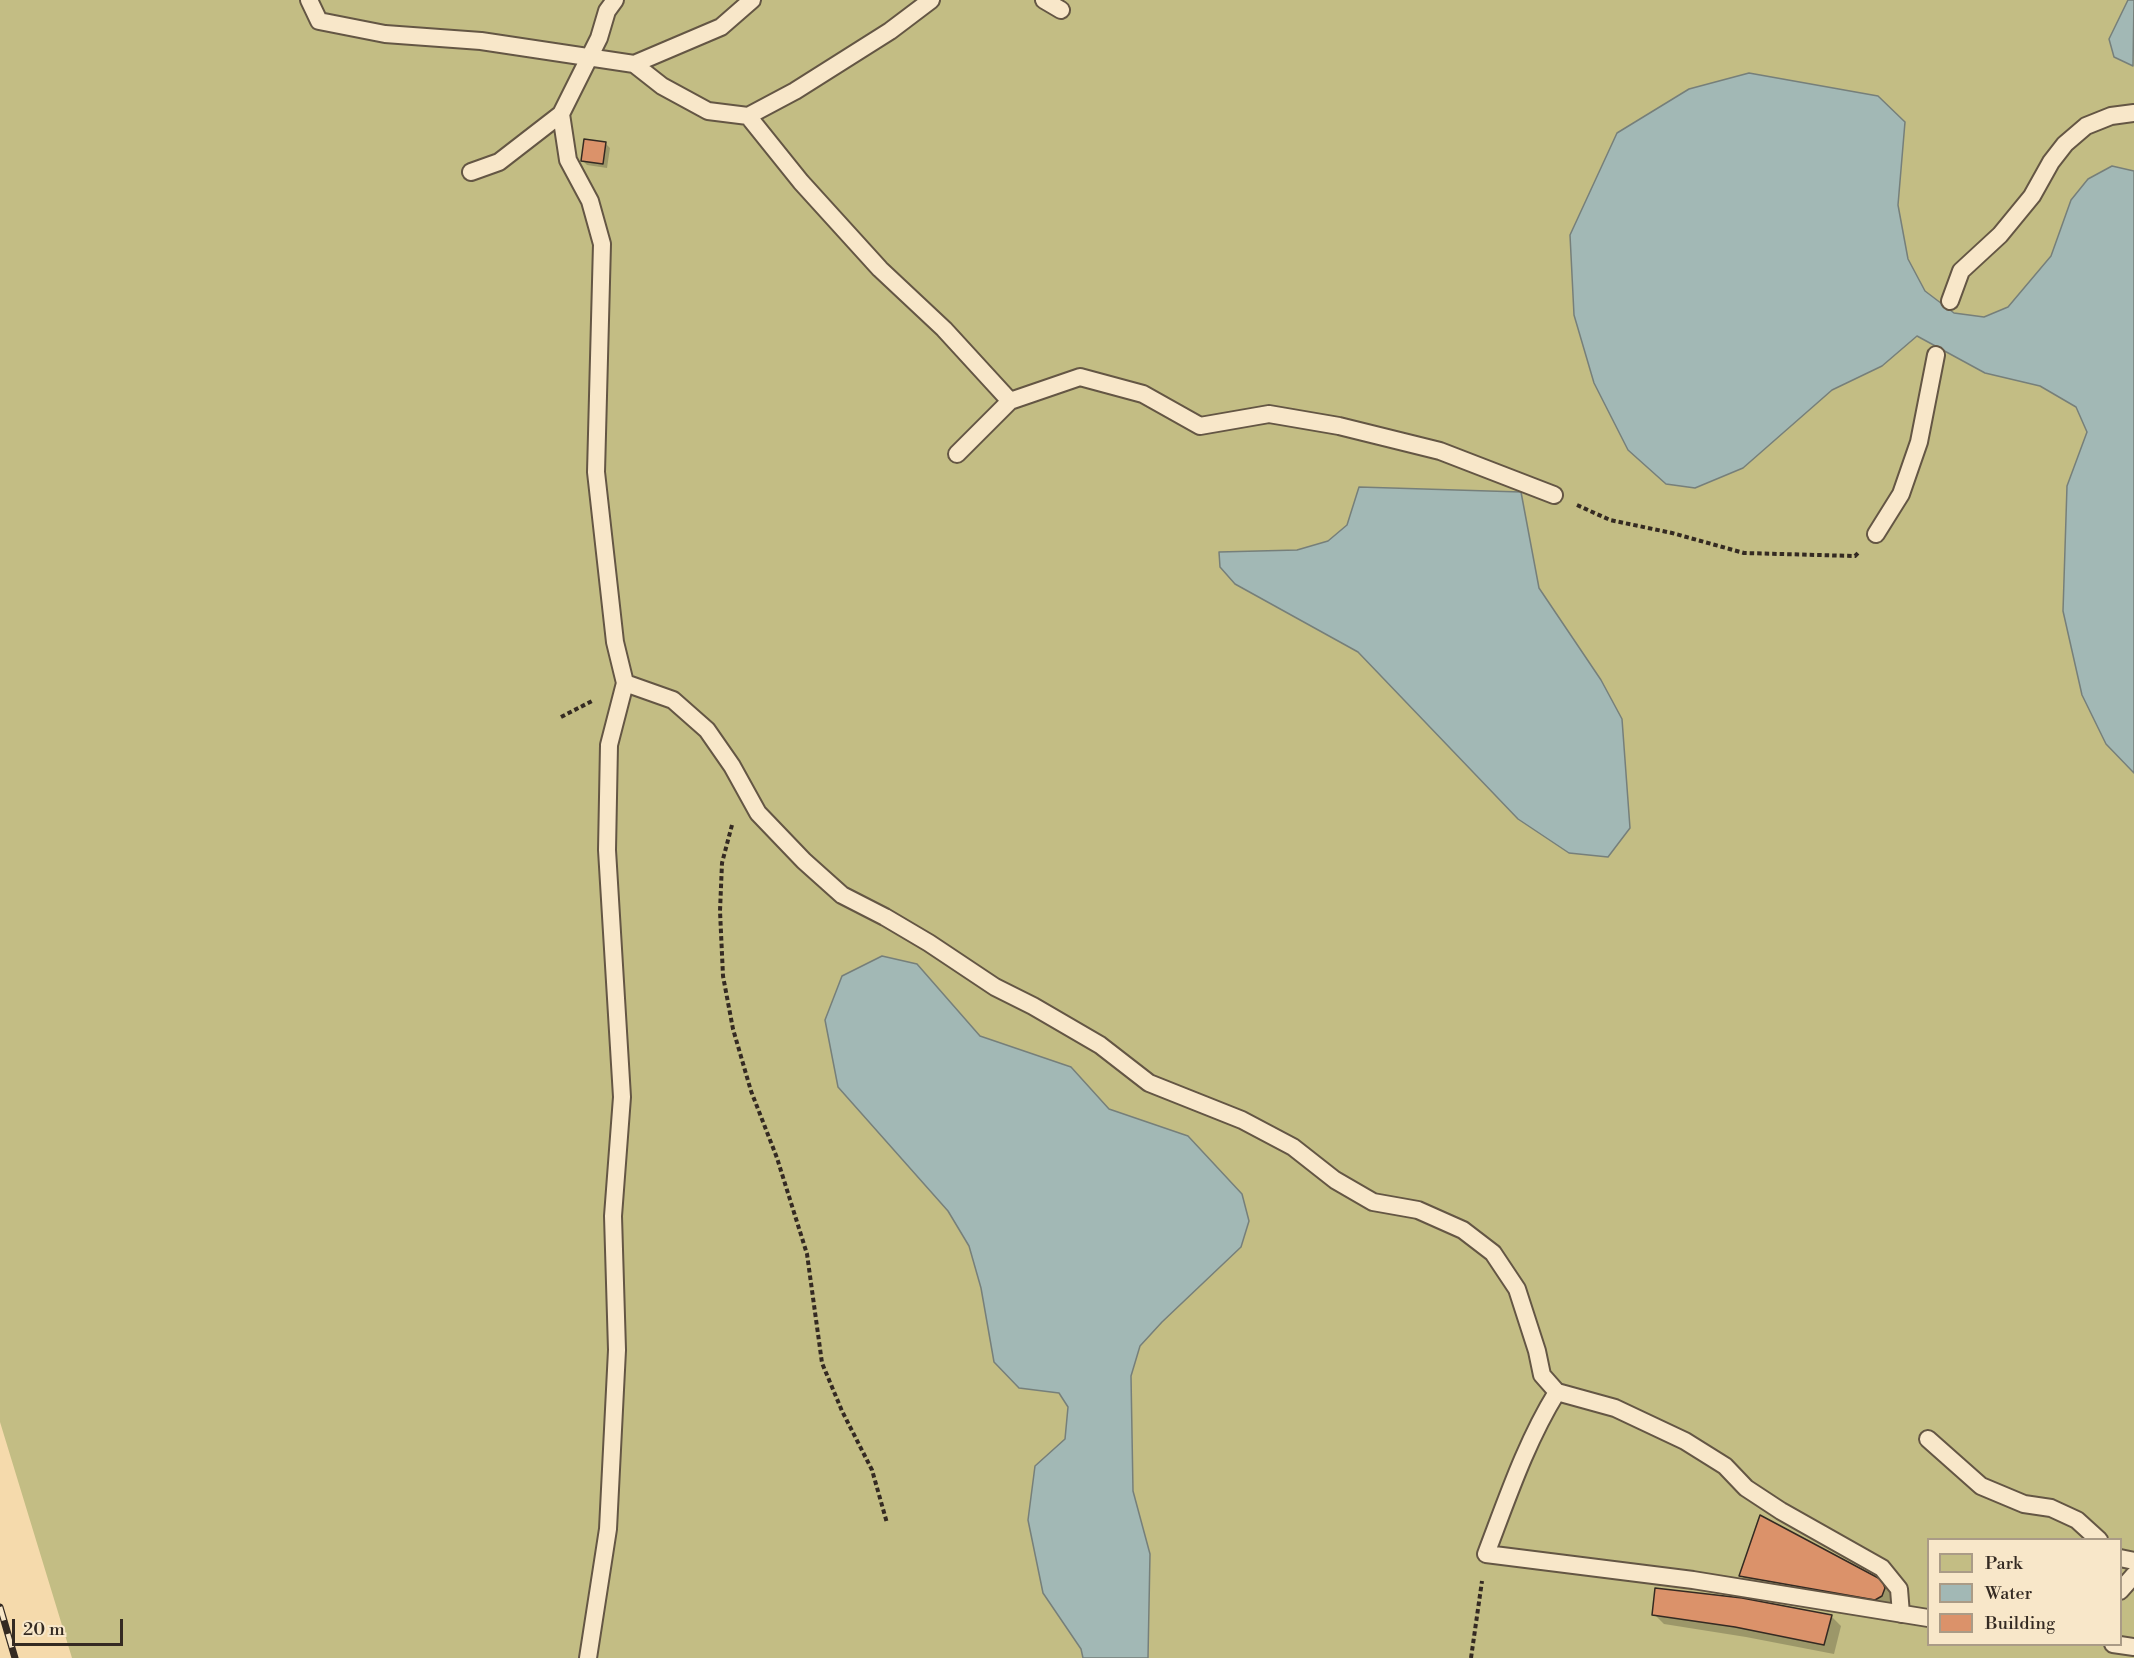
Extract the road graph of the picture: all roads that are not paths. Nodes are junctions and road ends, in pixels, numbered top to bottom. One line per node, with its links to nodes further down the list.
1 (309, 0): 7 (lane)
2 (752, 0): 8 (lane)
3 (931, 0): 11 (lane)
4 (1044, 0): 6 (lane)
5 (608, 4): 7 (lane)
6 (1061, 10)
7 (589, 59): 8 (lane); 10 (lane)
8 (634, 64): 11 (lane)
9 (2134, 113): 13 (lane)
10 (561, 114): 12 (lane); 19 (lane)
11 (748, 116): 15 (lane)
12 (471, 172)
13 (1950, 301)
14 (1936, 355): 18 (lane)
15 (1010, 401): 16 (lane); 17 (lane)
16 (957, 454)
17 (1554, 495)
18 (1876, 534)
19 (625, 683): 20 (lane); 27 (lane)
20 (1557, 1392): 25 (lane); 25 (lane)
21 (1928, 1439): 22 (lane)
22 (2098, 1538)
23 (2134, 1575): 24 (lane)
24 (2122, 1590)
25 (1900, 1614): 26 (lane)
26 (1927, 1618)
27 (588, 1658)

